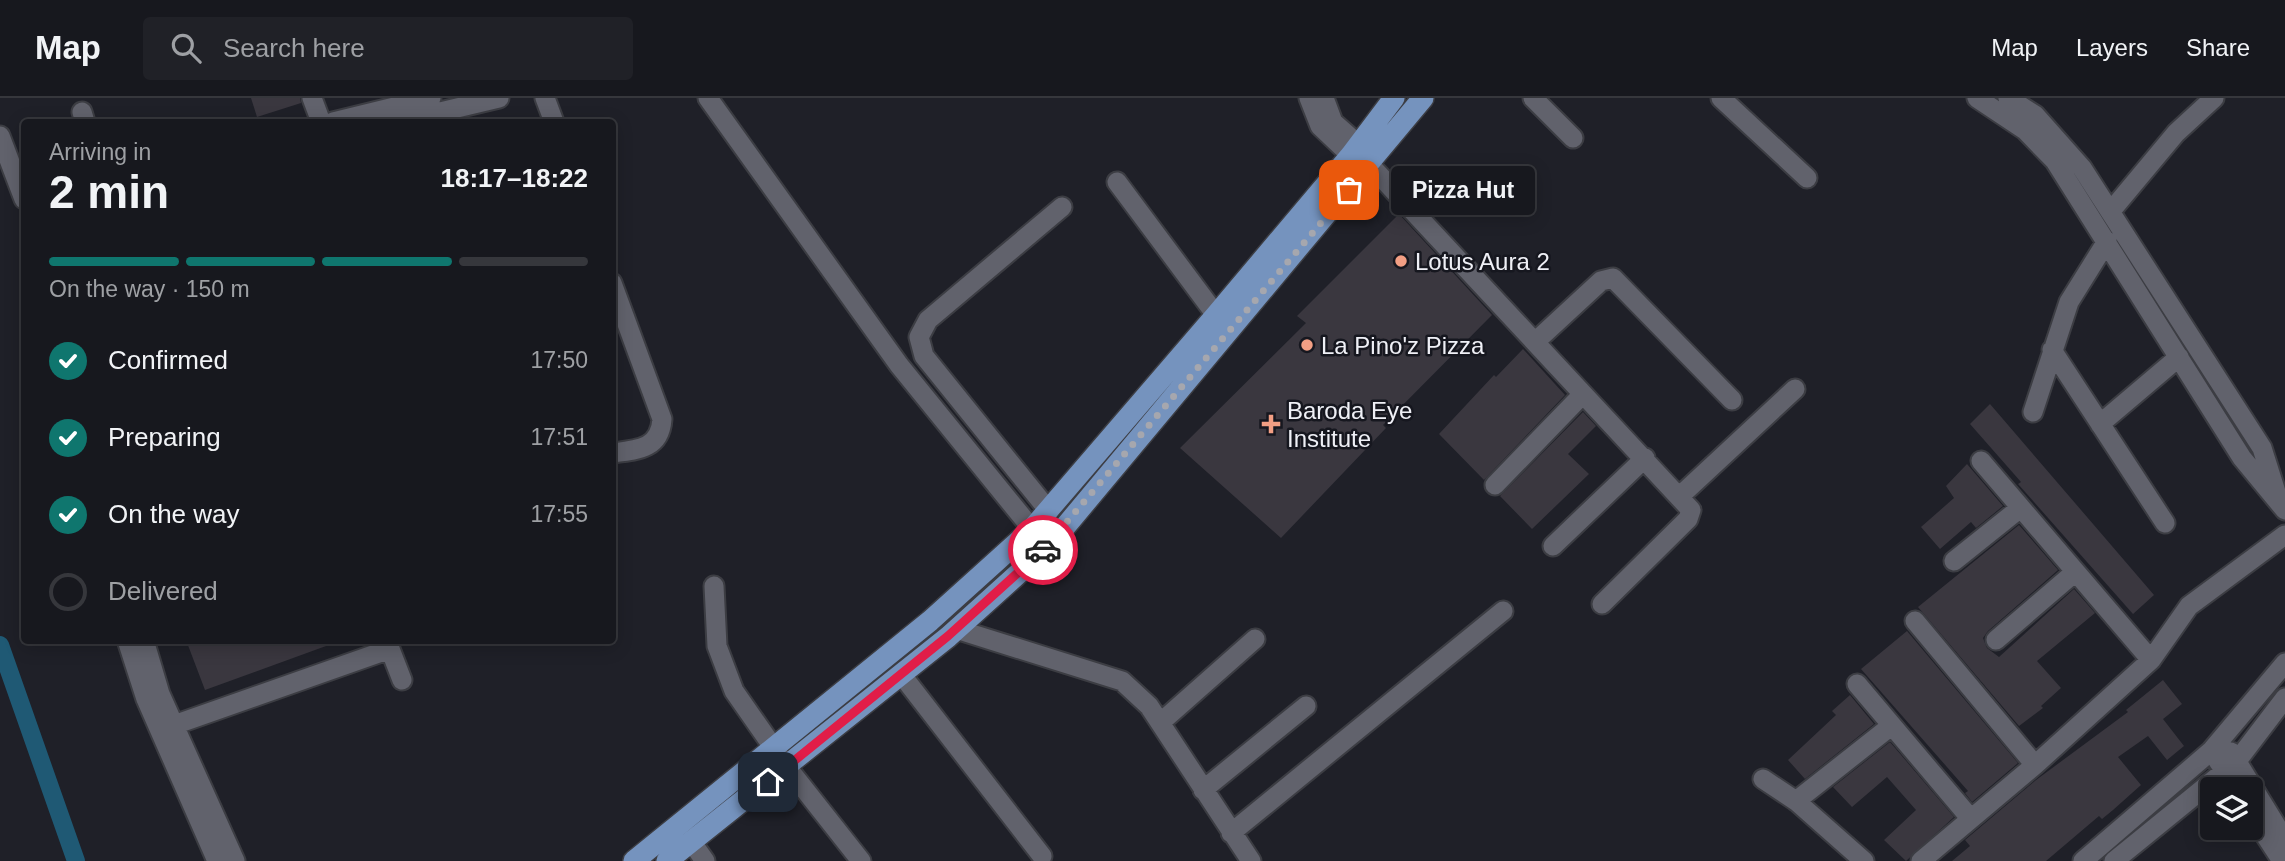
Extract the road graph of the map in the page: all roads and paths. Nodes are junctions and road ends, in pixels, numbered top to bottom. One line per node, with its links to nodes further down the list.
1 (312, 98): 15 (street)
2 (431, 98): 16 (street)
3 (499, 98): 17 (street)
4 (545, 98): 18 (street)
5 (708, 98): 47 (street)
6 (1309, 98): 21 (street)
7 (1324, 98): 21 (street)
8 (1394, 98): 21 (main road)
9 (1423, 98): 21 (main road)
10 (1533, 98): 20 (street)
11 (1721, 98): 22 (street)
12 (1978, 98): 27 (street)
13 (2008, 98): 26 (street)
14 (2214, 98): 26 (street)
15 (320, 119)
16 (345, 119)
17 (411, 119)
18 (553, 119)
19 (0, 136): 24 (street)
20 (1573, 138)
21 (1364, 159): 29 (main road); 30 (street); 56 (main road)
22 (1807, 178)
23 (1117, 182): 29 (street)
24 (21, 191)
25 (1062, 206): 45 (street)
26 (2111, 211): 43 (street)
27 (2107, 241): 31 (street); 32 (street)
28 (616, 294): 38 (street)
29 (1216, 315): 45 (main road)
30 (1535, 342): 34 (street); 35 (street)
31 (2052, 351): 36 (street); 37 (street)
32 (2179, 357): 37 (street); 43 (street)
33 (1795, 389): 42 (street)
34 (1583, 394): 39 (street); 41 (street)
35 (1732, 400)
36 (2033, 412)
37 (2100, 424): 46 (street)
38 (616, 452)
39 (1645, 458): 42 (street); 49 (street)
40 (1981, 461): 44 (street)
41 (1495, 485)
42 (1681, 496): 53 (street)
43 (2282, 506)
44 (2019, 509): 50 (street); 51 (street)
45 (1049, 511): 47 (main road)
46 (2165, 523)
47 (1032, 529): 72 (main road)
48 (2285, 536): 61 (street)
49 (1553, 546)
50 (1954, 561)
51 (2074, 573): 58 (street); 61 (street)
52 (714, 586): 72 (street)
53 (1602, 604)
54 (1503, 611): 82 (street)
55 (1915, 621): 73 (street)
56 (956, 629): 63 (main road); 68 (street)
57 (1255, 639): 68 (street)
58 (1996, 640)
59 (128, 644): 86 (street)
60 (145, 644): 69 (street)
61 (2151, 660): 73 (street)
62 (2285, 663): 71 (street)
63 (901, 674): 75 (main road); 85 (street)
64 (402, 680): 69 (street)
65 (1857, 684): 70 (street)
66 (2285, 698): 74 (street)
67 (1306, 706): 78 (street)
68 (1160, 723): 78 (street)
69 (174, 724): 87 (street)
70 (1891, 726): 79 (street); 80 (street)
71 (2218, 745): 74 (street); 95 (street)
72 (774, 749): 75 (street); 83 (main road)
73 (2035, 765): 80 (street)
74 (2231, 766): 76 (street); 84 (street); 96 (street)
75 (787, 767): 83 (main road); 91 (street)
76 (2233, 777)
77 (1763, 779): 79 (street)
78 (1203, 790): 82 (street)
79 (1796, 801): 93 (street)
80 (1971, 819): 94 (street)
81 (2263, 832): 97 (street)
82 (1231, 833): 92 (street)
83 (687, 834): 88 (main road); 89 (main road); 90 (street)
84 (2285, 840)
85 (1042, 856)
86 (216, 861)
87 (235, 861)
88 (634, 861)
89 (667, 861)
90 (705, 861)
91 (861, 861)
92 (1251, 861)
93 (1864, 861)
94 (1921, 861)
95 (2083, 861)
96 (2114, 861)
97 (2281, 861)

